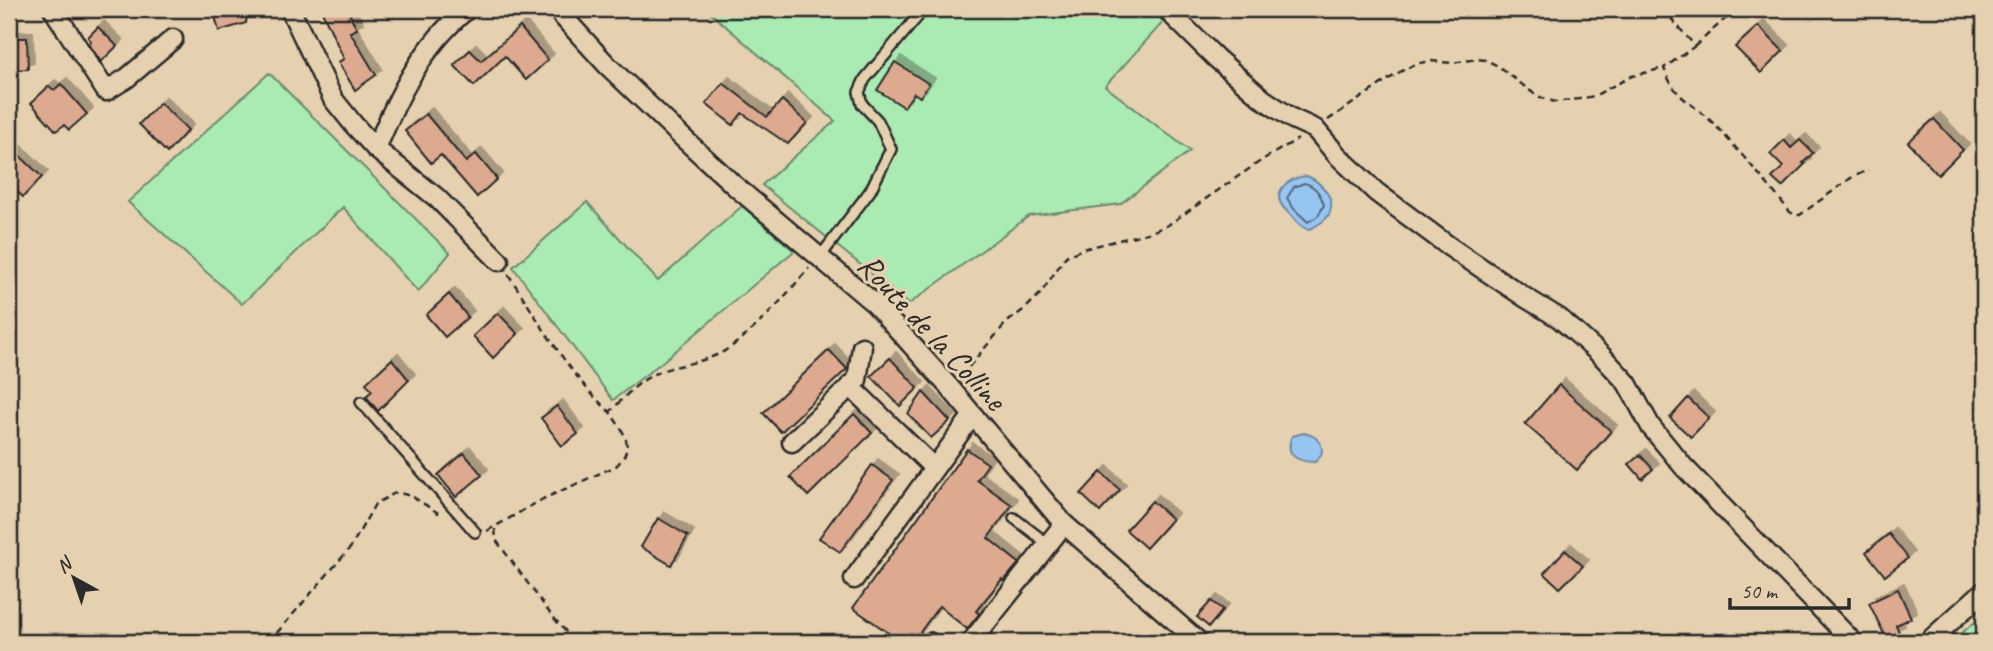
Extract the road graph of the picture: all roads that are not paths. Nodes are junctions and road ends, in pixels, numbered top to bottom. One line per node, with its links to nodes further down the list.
1 (52, 9): 7 (street)
2 (290, 9): 8 (street)
3 (467, 9): 8 (street)
4 (555, 9): 9 (street, Route de la Colline)
5 (924, 9): 9 (lane)
6 (1166, 9): 25 (street)
7 (173, 39)
8 (376, 149): 10 (street)
9 (820, 257): 14 (street, Route de la Colline)
10 (499, 261)
11 (862, 346): 12 (street)
12 (850, 386): 15 (street); 16 (street)
13 (361, 402): 19 (lane)
14 (973, 415): 16 (street); 18 (street, Route de la Colline)
15 (792, 442)
16 (934, 468): 21 (street)
17 (1014, 518): 20 (lane)
18 (1064, 524): 20 (street); 24 (street, Route de la Colline)
19 (475, 532)
20 (1048, 544): 23 (street)
21 (854, 579)
22 (1984, 591): 26 (street)
23 (971, 642)
24 (1199, 642)
25 (1853, 642)
26 (1928, 642)

